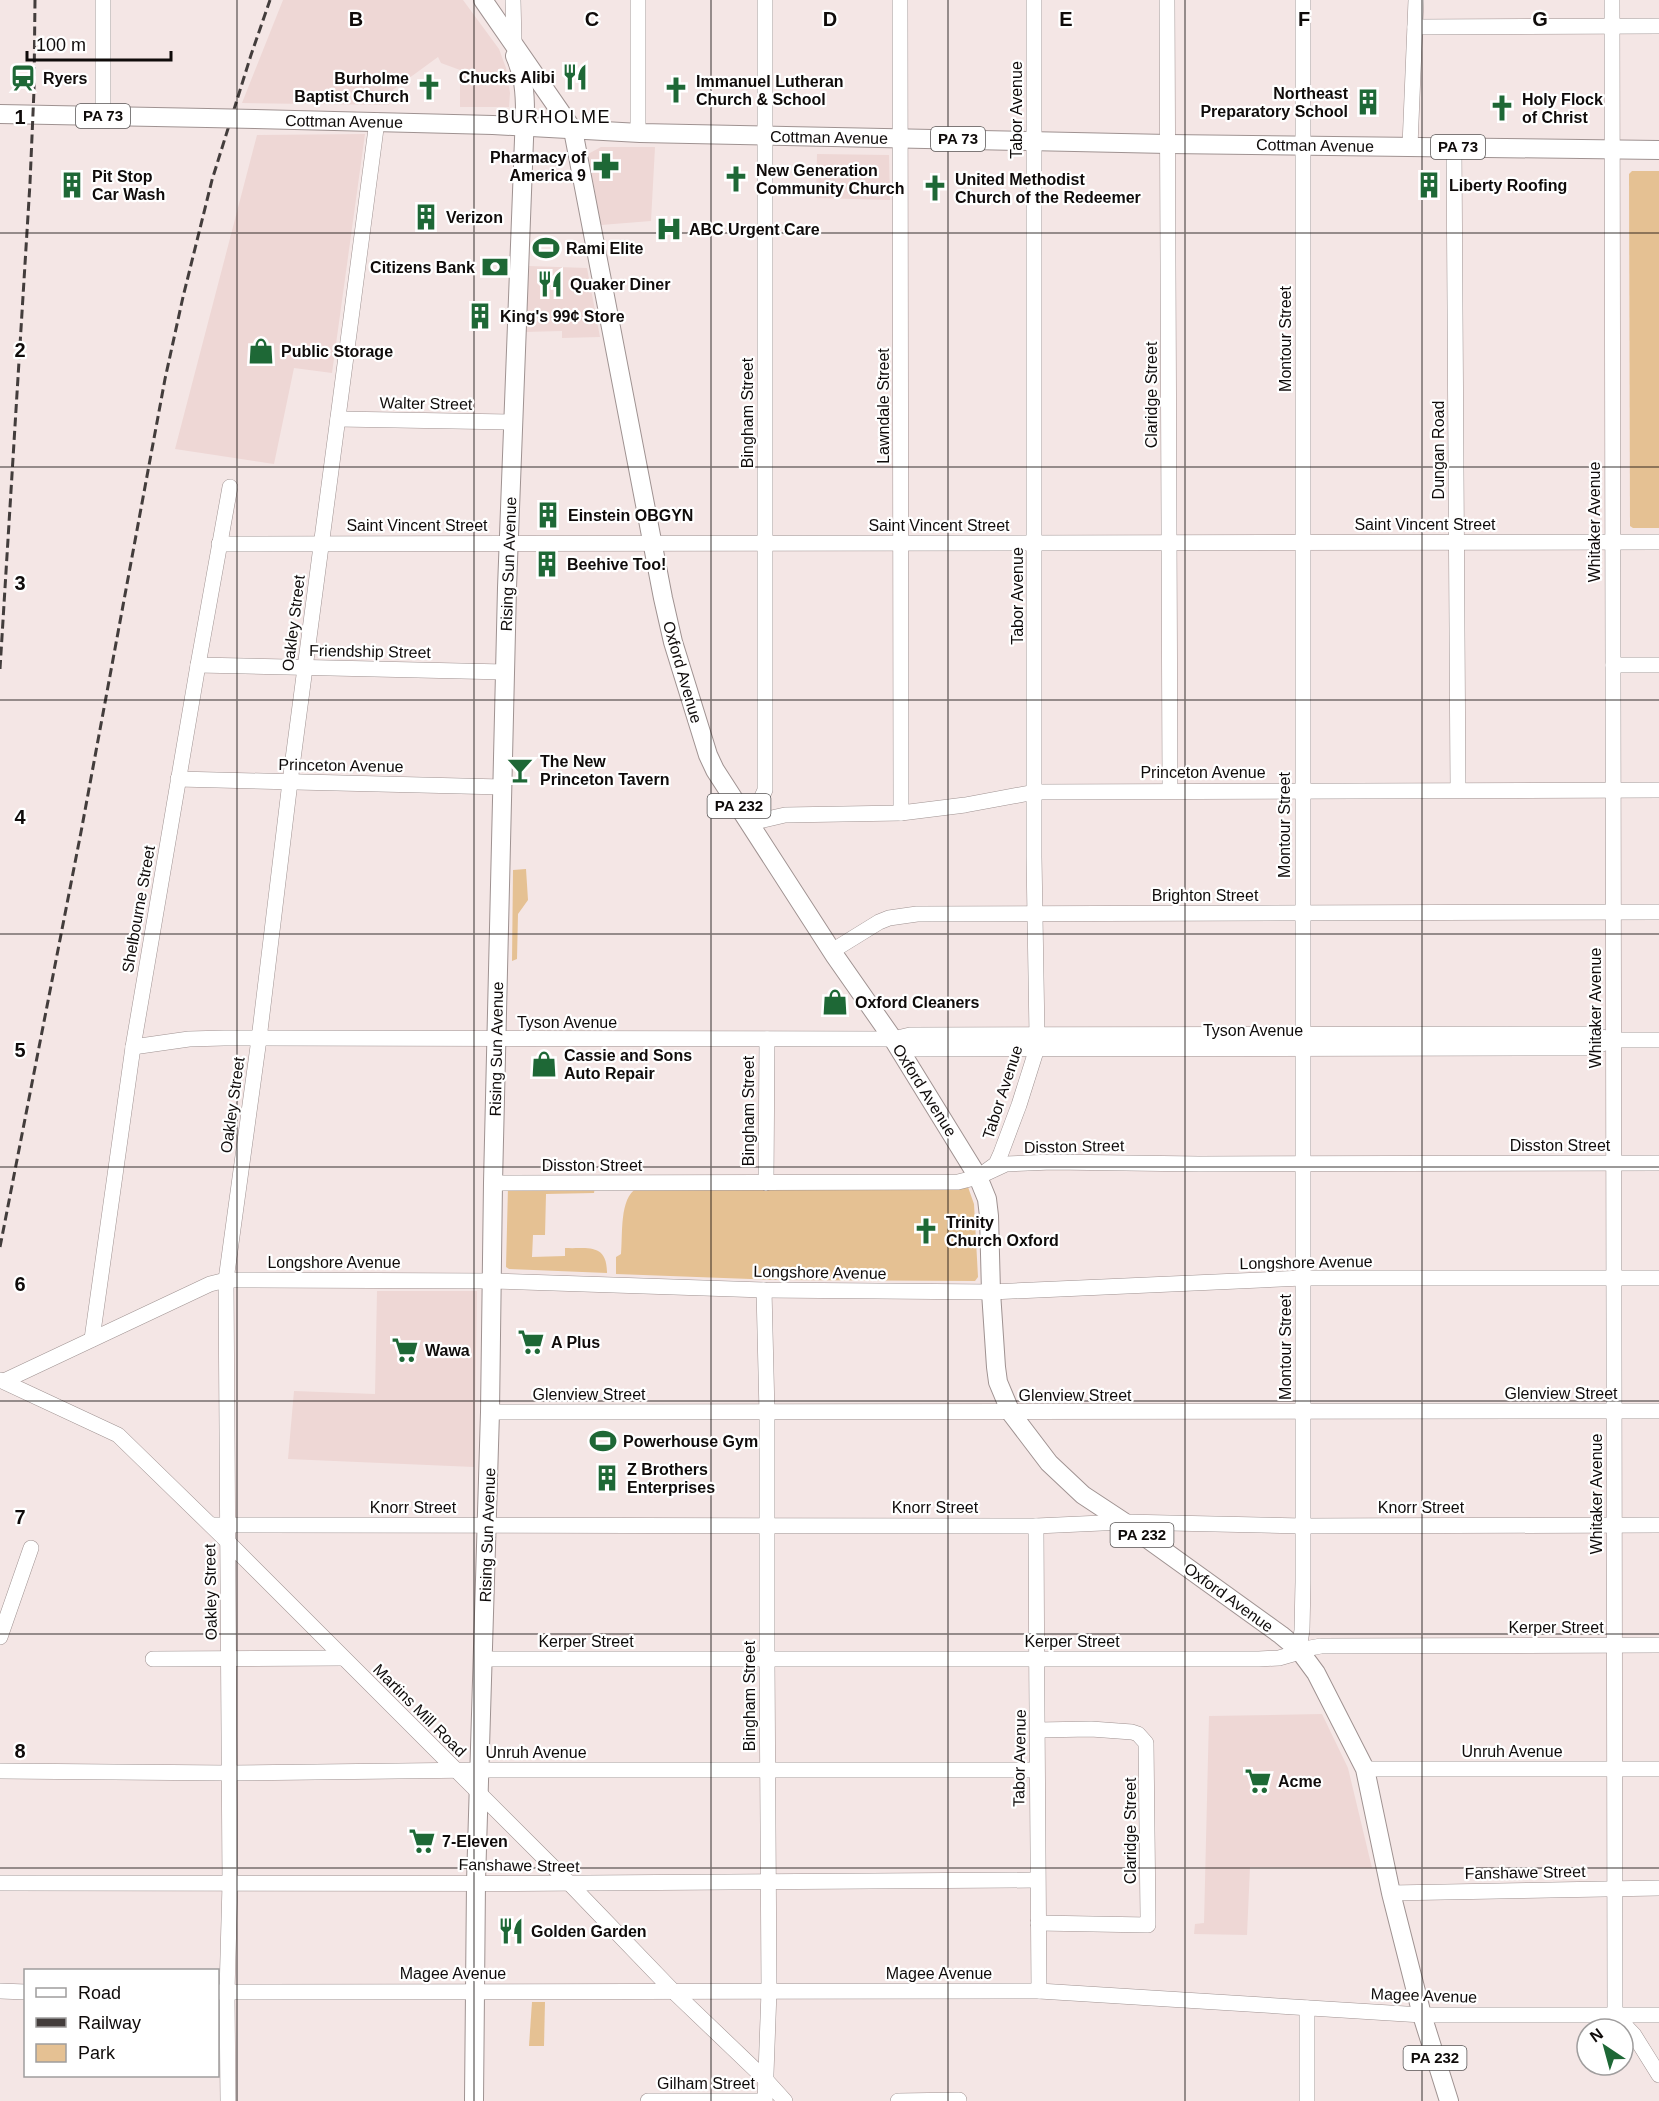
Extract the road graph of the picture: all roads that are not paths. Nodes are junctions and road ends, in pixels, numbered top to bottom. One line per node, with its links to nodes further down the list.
1 (104, 0): 17 (street)
2 (483, 0): 15 (main road, Oxford Avenue / PA 232)
3 (513, 0): 15 (street, Rising Sun Avenue)
4 (638, 0): 21 (street)
5 (765, 0): 22 (street, Bingham Street)
6 (900, 0): 23 (street, Lawndale Street)
7 (1034, 0): 24 (street, Tabor Avenue)
8 (1167, 0): 25 (street, Claridge Street)
9 (1303, 0): 26 (street, Montour Street)
10 (1416, 0): 14 (street)
11 (1612, 0): 12 (street, Whitaker Avenue)
12 (1612, 26): 13 (street); 14 (street); 29 (street, Whitaker Avenue)
13 (1659, 26)
14 (1415, 27): 27 (street)
15 (514, 42): 19 (main road, Rising Sun Avenue); 20 (main road, Oxford Avenue / PA 232)
16 (0, 114): 17 (main road, Cottman Avenue / PA 73)
17 (104, 116): 18 (main road, Cottman Avenue / PA 73, bridge)
18 (377, 121): 19 (main road, Cottman Avenue / PA 73); 31 (street, Oakley Street)
19 (525, 127): 20 (main road, Cottman Avenue / PA 73); 32 (main road, Rising Sun Avenue)
20 (573, 130): 21 (main road, Cottman Avenue / PA 73); 40 (main road, Oxford Avenue / PA 232)
21 (638, 133): 22 (main road, Cottman Avenue / PA 73)
22 (764, 135): 23 (main road, Cottman Avenue / PA 73); 45 (street, Bingham Street)
23 (899, 138): 24 (main road, Cottman Avenue / PA 73); 41 (street, Lawndale Street)
24 (1034, 141): 25 (main road, Cottman Avenue / PA 73); 42 (street, Tabor Avenue)
25 (1168, 144): 26 (main road, Cottman Avenue / PA 73); 43 (street, Claridge Street)
26 (1304, 145): 27 (main road, Cottman Avenue / PA 73); 34 (street, Montour Street)
27 (1410, 146): 28 (main road, Cottman Avenue / PA 73)
28 (1454, 147): 29 (main road, Cottman Avenue / PA 73); 35 (street, Dungan Road)
29 (1612, 149): 30 (main road, Cottman Avenue / PA 73); 36 (street, Whitaker Avenue)
30 (1659, 150)
31 (338, 419): 32 (street, Walter Street); 38 (street, Oakley Street)
32 (513, 422): 39 (main road, Rising Sun Avenue)
33 (231, 487): 44 (street, Shelbourne Street)
34 (1302, 542): 35 (street, Saint Vincent Street); 43 (street, Saint Vincent Street); 55 (street, Montour Street)
35 (1456, 542): 36 (street, Saint Vincent Street); 56 (street, Dungan Road)
36 (1612, 542): 37 (street, Saint Vincent Street); 47 (street, Whitaker Avenue)
37 (1659, 542)
38 (321, 543): 39 (street, Saint Vincent Street); 44 (street, Saint Vincent Street); 49 (street, Oakley Street)
39 (508, 543): 40 (street, Saint Vincent Street); 50 (main road, Rising Sun Avenue)
40 (653, 543): 45 (street, Saint Vincent Street); 61 (main road, Oxford Avenue / PA 232)
41 (901, 543): 42 (street, Saint Vincent Street); 45 (street, Saint Vincent Street); 60 (street, Lawndale Street)
42 (1035, 543): 43 (street, Saint Vincent Street); 59 (street, Tabor Avenue)
43 (1169, 543): 54 (street, Claridge Street)
44 (219, 544): 46 (street, Shelbourne Street)
45 (765, 544): 61 (street, Bingham Street)
46 (198, 665): 49 (street, Friendship Street); 51 (street, Shelbourne Street)
47 (1613, 665): 48 (street); 57 (street, Whitaker Avenue)
48 (1659, 665)
49 (306, 668): 50 (street, Friendship Street); 52 (street, Oakley Street)
50 (505, 672): 53 (main road, Rising Sun Avenue)
51 (178, 779): 52 (street, Princeton Avenue); 75 (street, Shelbourne Street)
52 (290, 782): 53 (street, Princeton Avenue); 67 (street, Oakley Street)
53 (502, 787): 70 (main road, Rising Sun Avenue)
54 (1170, 790): 55 (street, Princeton Avenue); 59 (street, Princeton Avenue)
55 (1302, 790): 56 (street, Princeton Avenue); 65 (street, Montour Street)
56 (1458, 790): 57 (street, Princeton Avenue)
57 (1613, 790): 58 (street, Princeton Avenue); 62 (street, Whitaker Avenue)
58 (1659, 790)
59 (1035, 792): 60 (street, Princeton Avenue); 64 (street, Tabor Avenue)
60 (901, 813): 61 (street, Princeton Avenue)
61 (750, 823): 66 (main road, Oxford Avenue / PA 232)
62 (1613, 912): 63 (street, Brighton Street); 65 (street, Brighton Street); 71 (street, Whitaker Avenue)
63 (1659, 912)
64 (1036, 913): 65 (street, Brighton Street); 66 (street, Brighton Street); 73 (street, Tabor Avenue)
65 (1302, 914): 74 (street, Montour Street)
66 (832, 951): 69 (main road, Oxford Avenue / PA 232)
67 (259, 1039): 70 (street, Tyson Avenue); 75 (street, Tyson Avenue); 85 (street, Oakley Street)
68 (766, 1039): 69 (street, Tyson Avenue); 70 (street, Tyson Avenue); 81 (street, Bingham Street)
69 (893, 1039): 73 (street, Tyson Avenue); 79 (main road, Oxford Avenue / PA 232)
70 (496, 1040): 80 (main road, Rising Sun Avenue)
71 (1613, 1040): 72 (street, Tyson Avenue); 74 (street, Tyson Avenue); 77 (street, Whitaker Avenue)
72 (1659, 1040)
73 (1037, 1042): 74 (street, Tyson Avenue); 79 (street, Tabor Avenue)
74 (1302, 1042): 76 (street, Montour Street)
75 (133, 1047): 89 (street, Shelbourne Street)
76 (1302, 1163): 77 (street, Disston Street); 79 (street, Disston Street); 82 (street, Montour Street)
77 (1614, 1163): 78 (street, Disston Street); 83 (street, Whitaker Avenue)
78 (1659, 1163)
79 (978, 1177): 81 (street, Disston Street); 88 (main road, Oxford Avenue / PA 232)
80 (493, 1183): 81 (street, Disston Street); 86 (main road, Rising Sun Avenue)
81 (766, 1183)
82 (1303, 1278): 83 (street, Longshore Avenue); 88 (street, Longshore Avenue); 94 (street, Montour Street)
83 (1614, 1278): 84 (street, Longshore Avenue); 91 (street, Whitaker Avenue)
84 (1659, 1278)
85 (226, 1280): 86 (street, Longshore Avenue); 89 (street, Longshore Avenue); 104 (street, Oakley Street)
86 (493, 1281): 87 (street, Longshore Avenue); 93 (main road, Rising Sun Avenue)
87 (764, 1290): 88 (street, Longshore Avenue); 95 (street, Bingham Street)
88 (991, 1292): 96 (main road, Oxford Avenue / PA 232)
89 (92, 1339): 90 (street, Longshore Avenue)
90 (2, 1381): 104 (street, Knorr Street)
91 (1614, 1411): 92 (street, Glenview Street); 94 (street, Glenview Street); 100 (street, Whitaker Avenue)
92 (1659, 1411)
93 (490, 1412): 95 (street, Glenview Street); 98 (main road, Rising Sun Avenue)
94 (1303, 1412): 96 (street, Glenview Street); 103 (street, Montour Street)
95 (767, 1413): 96 (street, Glenview Street); 99 (street, Bingham Street)
96 (1011, 1413): 97 (main road, Oxford Avenue / PA 232)
97 (1124, 1522): 102 (street, Knorr Street); 103 (street, Knorr Street); 109 (main road, Oxford Avenue / PA 232)
98 (486, 1524): 99 (street, Knorr Street); 104 (street, Knorr Street); 112 (main road, Rising Sun Avenue)
99 (767, 1524): 102 (street, Knorr Street); 113 (street, Bingham Street)
100 (1614, 1525): 101 (street, Knorr Street); 103 (street, Knorr Street); 107 (street, Whitaker Avenue)
101 (1659, 1525)
102 (1036, 1526): 114 (street, Tabor Avenue)
103 (1303, 1526): 109 (street, Montour Street)
104 (227, 1533): 110 (street, Martins Mill Road); 115 (street, Oakley Street)
105 (31, 1548): 106 (street)
106 (0, 1637)
107 (1615, 1644): 108 (street, Kerper Street); 109 (street, Kerper Street); 118 (street, Whitaker Avenue)
108 (1659, 1644)
109 (1299, 1650): 114 (street, Kerper Street); 117 (main road, Oxford Avenue / PA 232)
110 (343, 1658): 115 (street); 120 (street, Martins Mill Road)
111 (153, 1659): 115 (street)
112 (484, 1659): 113 (street, Kerper Street); 121 (main road, Rising Sun Avenue)
113 (767, 1659): 114 (street, Kerper Street); 124 (street, Bingham Street)
114 (1038, 1659): 116 (street, Tabor Avenue)
115 (229, 1660): 125 (street, Oakley Street)
116 (1038, 1730): 122 (street, Tabor Avenue); 136 (street, Claridge Street)
117 (1365, 1769): 118 (street, Unruh Avenue); 135 (main road, Oxford Avenue / PA 232)
118 (1615, 1769): 119 (street, Unruh Avenue); 133 (street, Whitaker Avenue)
119 (1659, 1769)
120 (455, 1770): 121 (street, Unruh Avenue); 125 (street, Unruh Avenue); 126 (street, Martins Mill Road)
121 (481, 1770): 124 (street, Unruh Avenue); 126 (main road, Rising Sun Avenue)
122 (1036, 1770): 124 (street, Unruh Avenue); 127 (street, Tabor Avenue)
123 (0, 1771): 125 (street, Unruh Avenue)
124 (767, 1771): 130 (street, Bingham Street)
125 (228, 1773): 131 (street, Oakley Street)
126 (480, 1795): 128 (main road, Rising Sun Avenue); 132 (street, Martins Mill Road)
127 (1037, 1880): 130 (street, Fanshawe Street); 136 (street, Tabor Avenue)
128 (476, 1882): 131 (street, Fanshawe Street); 132 (street, Fanshawe Street); 137 (main road, Rising Sun Avenue)
129 (0, 1883): 131 (street, Fanshawe Street)
130 (768, 1883): 132 (street, Fanshawe Street); 138 (street, Bingham Street)
131 (230, 1884): 142 (street, Oakley Street)
132 (570, 1884): 143 (street, Martins Mill Road)
133 (1615, 1888): 134 (street, Fanshawe Street); 135 (street, Fanshawe Street); 146 (street, Whitaker Avenue)
134 (1659, 1888)
135 (1391, 1893): 145 (main road, Oxford Avenue / PA 232)
136 (1038, 1923): 139 (street, Tabor Avenue)
137 (476, 1990): 142 (street, Magee Avenue); 143 (street, Magee Avenue); 152 (main road, Rising Sun Avenue)
138 (769, 1991): 139 (street, Magee Avenue); 143 (street, Magee Avenue); 149 (street, Bingham Street)
139 (1040, 1991): 144 (street, Magee Avenue)
140 (0, 1992): 141 (street)
141 (24, 1992)
142 (222, 1992): 151 (street, Oakley Street)
143 (674, 1992): 149 (street, Martins Mill Road)
144 (1307, 2007): 145 (street, Magee Avenue); 157 (street)
145 (1422, 2015): 146 (street, Magee Avenue); 158 (main road, Oxford Avenue / PA 232)
146 (1615, 2015): 147 (street, Magee Avenue); 148 (street)
147 (1659, 2015)
148 (1659, 2075)
149 (766, 2080): 154 (street, Bingham Street); 155 (street, Martins Mill Road)
150 (959, 2100): 156 (street)
151 (228, 2101)
152 (474, 2101)
153 (648, 2101): 154 (street, Gilham Street)
154 (765, 2101)
155 (785, 2101)
156 (898, 2101)
157 (1307, 2101)
158 (1449, 2101)

